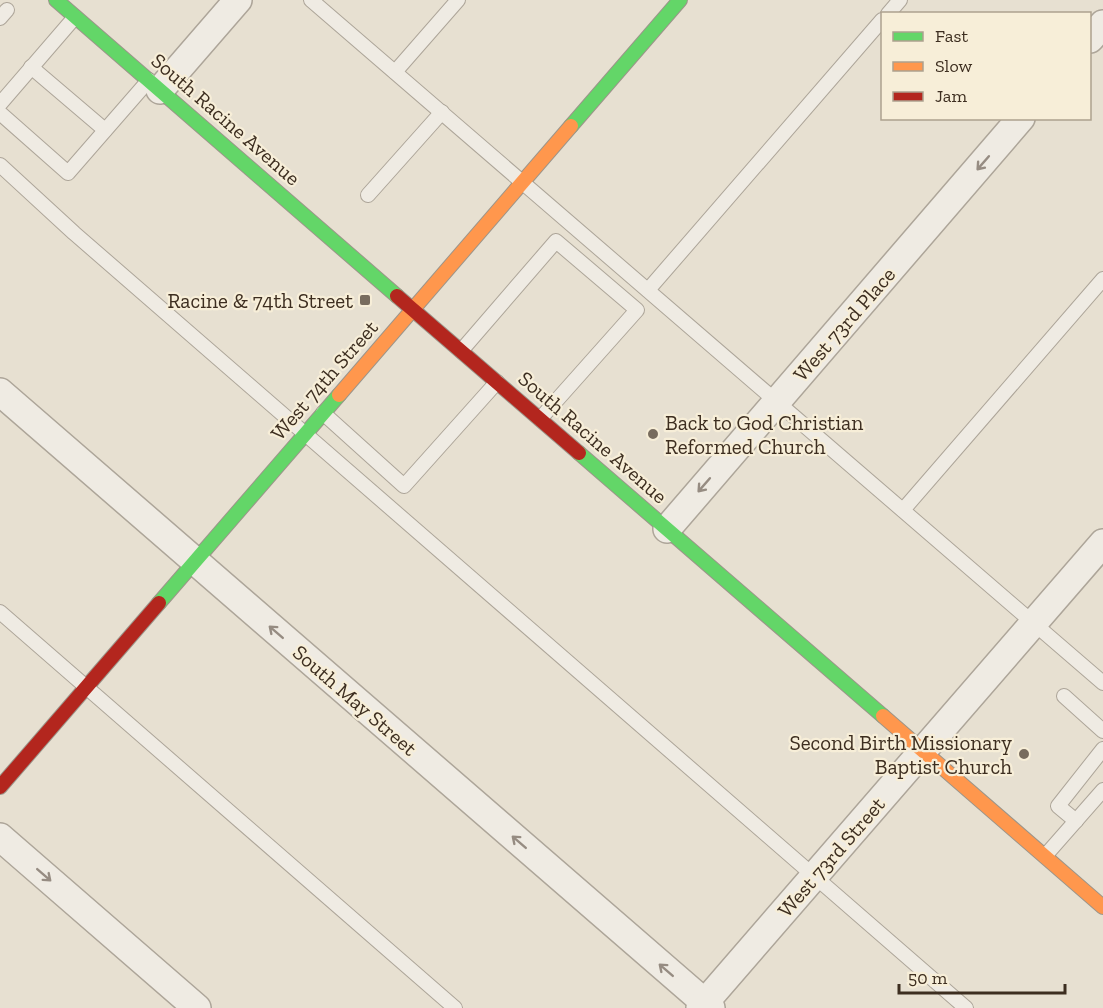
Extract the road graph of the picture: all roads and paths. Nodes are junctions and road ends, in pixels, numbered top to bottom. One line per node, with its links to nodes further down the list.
1 (56, 0): 8 (street, South Racine Avenue)
2 (238, 0): 14 (street)
3 (311, 0): 13 (lane)
4 (458, 0): 13 (lane)
5 (680, 0): 21 (street, West 74th Street)
6 (900, 0): 7 (lane)
7 (890, 12)
8 (75, 17): 12 (lane); 14 (street, South Racine Avenue)
9 (881, 21): 24 (lane)
10 (1103, 24): 11 (street)
11 (1091, 37)
12 (31, 67): 15 (lane); 19 (lane)
13 (395, 72): 16 (lane)
14 (154, 85): 19 (lane); 25 (street, South Racine Avenue)
15 (0, 104)
16 (441, 112): 21 (lane); 22 (lane)
17 (0, 113): 19 (lane)
18 (1019, 120): 29 (street, West 73rd Place, one-way to 29)
19 (105, 130)
20 (0, 165): 32 (lane)
21 (523, 181): 24 (lane); 25 (street, West 74th Street)
22 (368, 195)
23 (1103, 279): 33 (lane)
24 (648, 290): 29 (lane)
25 (412, 309): 26 (street, South Racine Avenue); 30 (street, West 74th Street)
26 (461, 351): 27 (street, South Racine Avenue); 31 (lane)
27 (497, 382): 30 (lane); 31 (street, South Racine Avenue)
28 (0, 392): 36 (street, South May Street)
29 (777, 401): 33 (lane); 34 (street, West 73rd Place, one-way to 34)
30 (323, 413): 32 (street, West 74th Street)
31 (540, 419): 34 (street, South Racine Avenue)
32 (304, 434): 36 (street, West 74th Street); 50 (lane)
33 (903, 510): 38 (lane)
34 (667, 529): 44 (street, South Racine Avenue)
35 (1103, 543): 38 (street, West 73rd Street)
36 (195, 562): 40 (street, West 74th Street); 52 (street, South May Street, one-way to 36)
37 (0, 612): 40 (lane)
38 (1034, 623): 39 (lane); 44 (street, West 73rd Street)
39 (1103, 683)
40 (87, 686): 45 (street, West 74th Street); 54 (lane)
41 (1064, 696): 42 (lane)
42 (1103, 731)
43 (1103, 749): 47 (lane)
44 (923, 751): 49 (street, South Racine Avenue); 50 (street, West 73rd Street)
45 (0, 787)
46 (1103, 790): 47 (lane)
47 (1076, 821): 49 (lane)
48 (0, 837): 53 (street, one-way to 53)
49 (1045, 856): 51 (street, South Racine Avenue)
50 (814, 876): 52 (street, West 73rd Street); 55 (lane)
51 (1103, 907)
52 (705, 1006)
53 (197, 1008)
54 (455, 1008)
55 (966, 1008)

